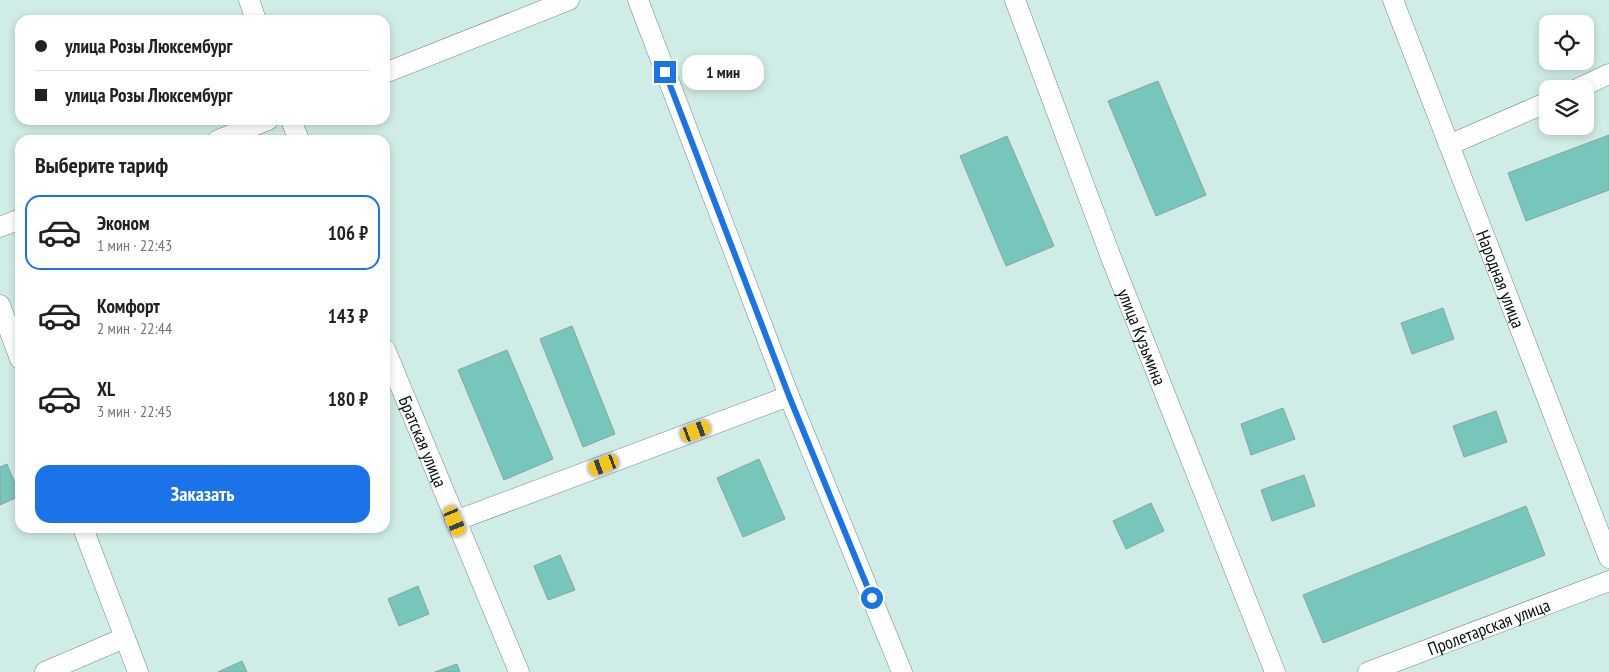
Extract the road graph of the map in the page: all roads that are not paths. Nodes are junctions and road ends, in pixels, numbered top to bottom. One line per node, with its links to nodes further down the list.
1 (249, 0): 6 (street)
2 (569, 0): 7 (street)
3 (638, 0): 19 (street)
4 (1015, 0): 29 (street, улица Кузьмина)
5 (1393, 0): 13 (street, Народная улица)
6 (254, 15)
7 (390, 71)
8 (1609, 74): 9 (street)
9 (1594, 81)
10 (1539, 106): 13 (street)
11 (256, 125): 12 (street)
12 (230, 135)
13 (1449, 145): 22 (street, Народная улица)
14 (15, 221): 15 (street)
15 (0, 227)
16 (0, 305): 17 (street)
17 (15, 345)
18 (390, 361): 20 (street, Братская улица)
19 (789, 396): 20 (street); 28 (street)
20 (455, 521): 27 (street, Братская улица)
21 (85, 533): 24 (street)
22 (1609, 558)
23 (1609, 581): 30 (street, Пролетарская улица)
24 (124, 638): 25 (street); 26 (street)
25 (45, 672)
26 (138, 672)
27 (519, 672)
28 (902, 672)
29 (1275, 672)
30 (1368, 672)

